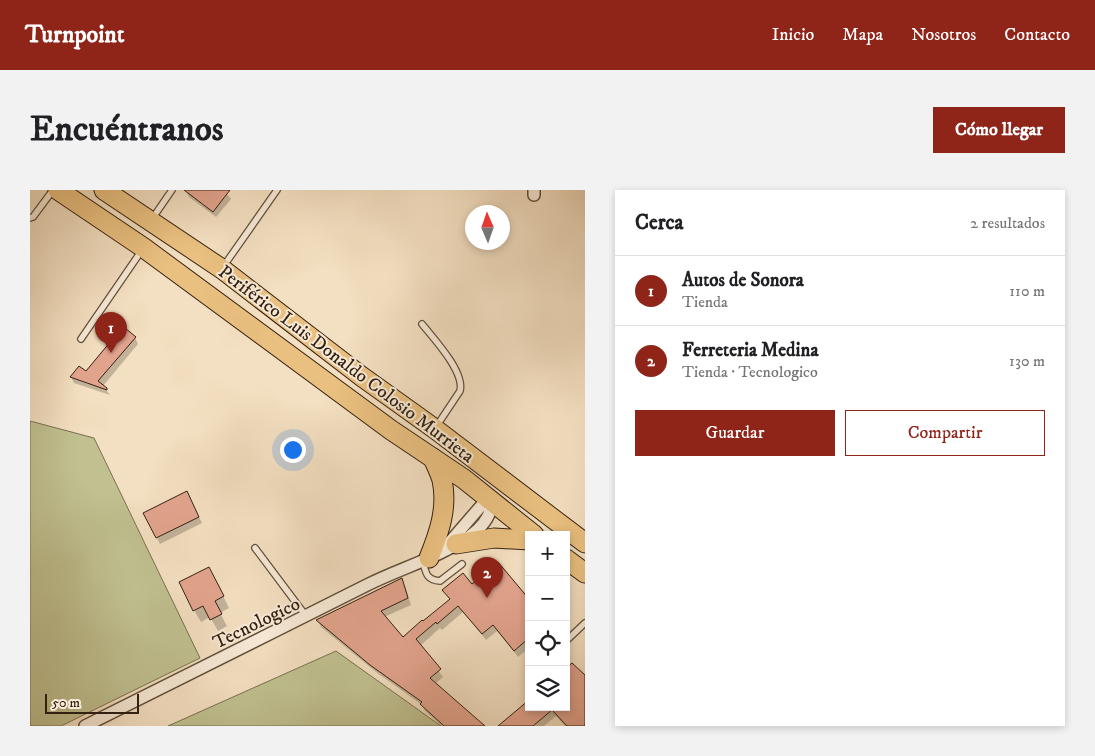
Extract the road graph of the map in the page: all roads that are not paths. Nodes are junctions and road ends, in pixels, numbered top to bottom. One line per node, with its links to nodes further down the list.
1 (53, 190): 6 (lane)
2 (58, 190): 8 (main road, Periférico Luis Donaldo Colosio Murrieta)
3 (104, 190): 7 (main road, Periférico Luis Donaldo Colosio Murrieta)
4 (172, 190): 7 (lane)
5 (277, 190): 9 (lane)
6 (30, 218)
7 (151, 221): 9 (main road, Periférico Luis Donaldo Colosio Murrieta)
8 (144, 248): 11 (lane); 14 (main road, Periférico Luis Donaldo Colosio Murrieta)
9 (222, 269): 12 (main road, Periférico Luis Donaldo Colosio Murrieta)
10 (422, 324): 12 (lane)
11 (81, 339)
12 (435, 429): 13 (main road, Periférico Luis Donaldo Colosio Murrieta)
13 (452, 442): 15 (main road); 16 (main road, Periférico Luis Donaldo Colosio Murrieta)
14 (433, 458): 15 (main road, Periférico Luis Donaldo Colosio Murrieta); 21 (main road)
15 (492, 502): 16 (main road); 17 (main road, Periférico Luis Donaldo Colosio Murrieta); 21 (street, Tecnologico); 21 (street, Tecnologico)
16 (566, 530): 19 (main road, Periférico Luis Donaldo Colosio Murrieta)
17 (529, 531)
18 (525, 540): 21 (main road)
19 (585, 544)
20 (255, 548): 25 (lane)
21 (438, 554): 23 (lane); 25 (street, Tecnologico)
22 (570, 562): 24 (main road)
23 (462, 564)
24 (585, 573)
25 (307, 617): 28 (street, Tecnologico)
26 (585, 623): 27 (lane)
27 (570, 637)
28 (86, 726)

